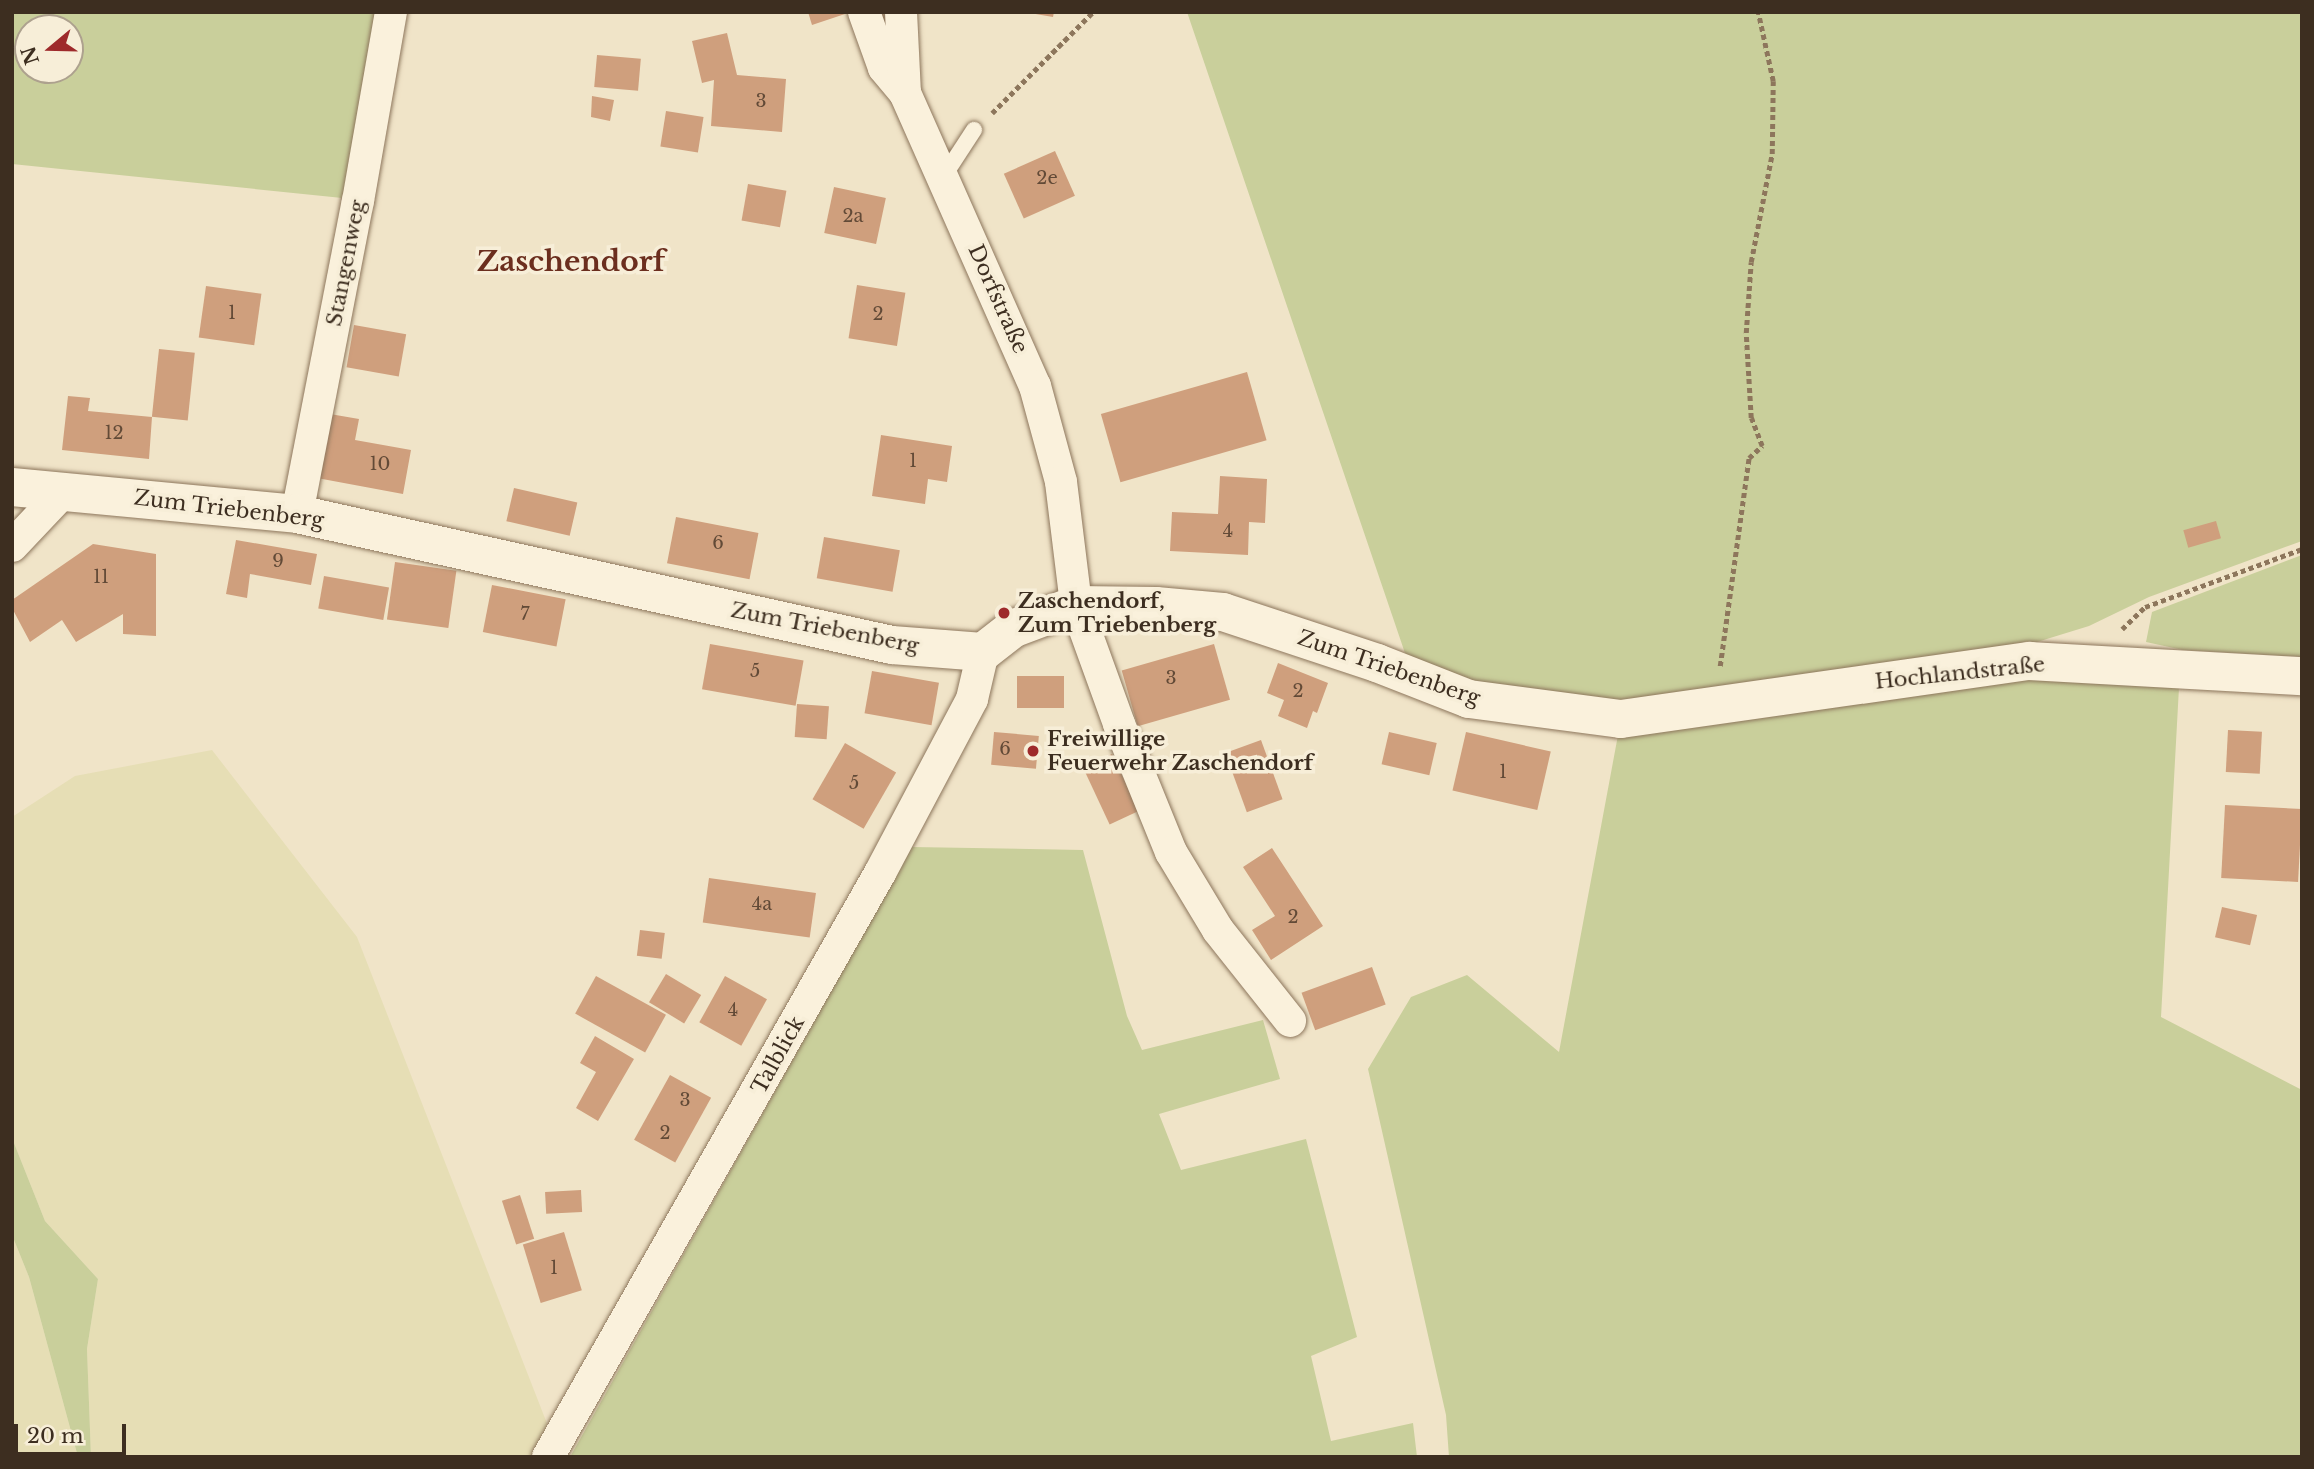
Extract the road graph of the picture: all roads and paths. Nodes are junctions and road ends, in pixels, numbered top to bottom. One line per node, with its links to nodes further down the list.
1 (391, 12): 11 (street, Stangenweg)
2 (864, 12): 6 (street, Dorfstraße)
3 (901, 12): 6 (street)
4 (1093, 12): 7 (path)
5 (1758, 12): 18 (path)
6 (905, 93): 8 (street, Dorfstraße)
7 (974, 130): 8 (lane)
8 (944, 176): 14 (street, Dorfstraße)
9 (12, 487): 10 (street, Zum Triebenberg)
10 (64, 491): 11 (street, Zum Triebenberg); 12 (street)
11 (297, 514): 15 (street, Zum Triebenberg)
12 (12, 546)
13 (2302, 549): 16 (path)
14 (1076, 606): 15 (street, Zum Triebenberg); 19 (street, Zum Triebenberg); 20 (street, Dorfstraße)
15 (983, 652): 21 (street, Talblick)
16 (2086, 663): 17 (street, Hochlandstraße); 18 (street, Hochlandstraße)
17 (2302, 676)
18 (1710, 708): 19 (street, Hochlandstraße)
19 (1621, 719)
20 (1290, 1021)
21 (550, 1453)

